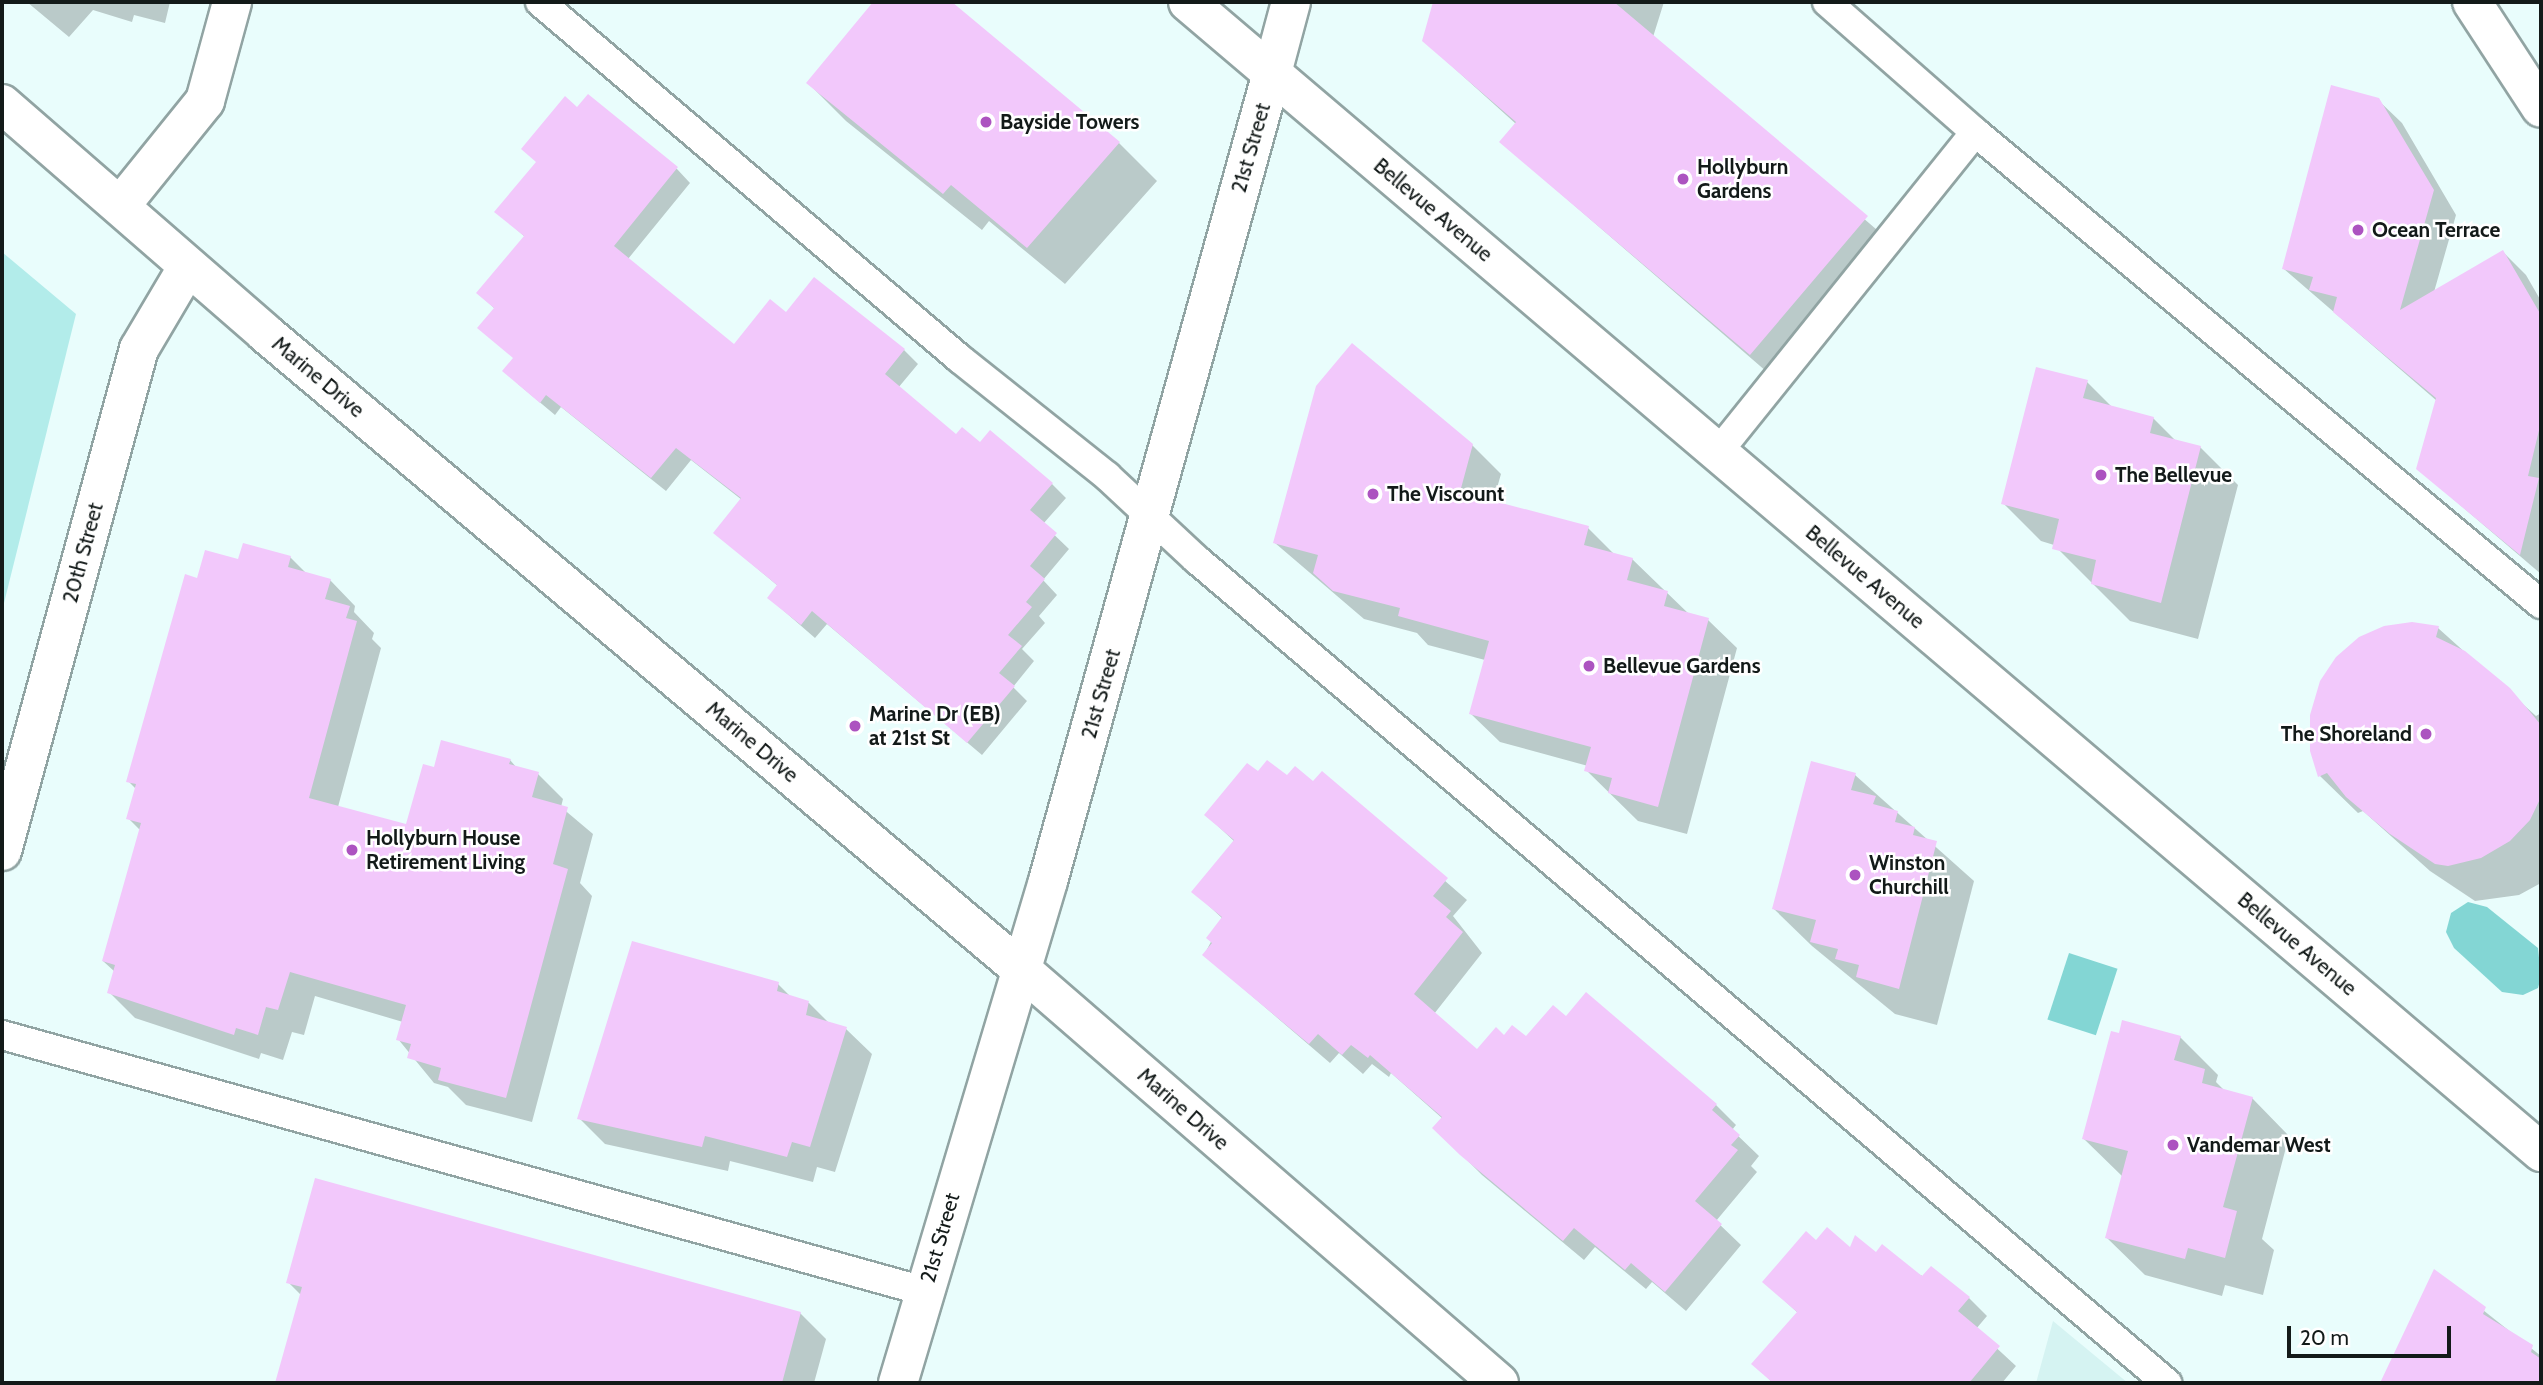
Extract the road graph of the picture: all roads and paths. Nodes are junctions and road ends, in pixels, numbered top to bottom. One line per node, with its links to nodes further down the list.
1 (232, 2): 11 (street)
2 (540, 2): 14 (lane)
3 (1188, 2): 7 (street, Bellevue Avenue)
4 (1291, 2): 7 (street, 21st Street)
5 (1827, 2): 10 (lane)
6 (2472, 2): 9 (street)
7 (1272, 73): 13 (street, Bellevue Avenue); 14 (street, 21st Street)
8 (2, 103): 11 (street, Marine Drive)
9 (2541, 108)
10 (1975, 132): 13 (lane); 15 (lane)
11 (121, 205): 12 (street, Marine Drive)
12 (188, 266): 16 (street, 20th Street); 17 (street, Marine Drive)
13 (1718, 452): 19 (street, Bellevue Avenue)
14 (1151, 517): 17 (street, 21st Street); 23 (lane)
15 (2541, 604)
16 (2, 851)
17 (1022, 970): 20 (street, 21st Street); 22 (street, Marine Drive)
18 (2, 1035): 20 (lane)
19 (2541, 1152)
20 (924, 1290): 21 (street, 21st Street)
21 (898, 1383)
22 (1499, 1383)
23 (2167, 1383)

